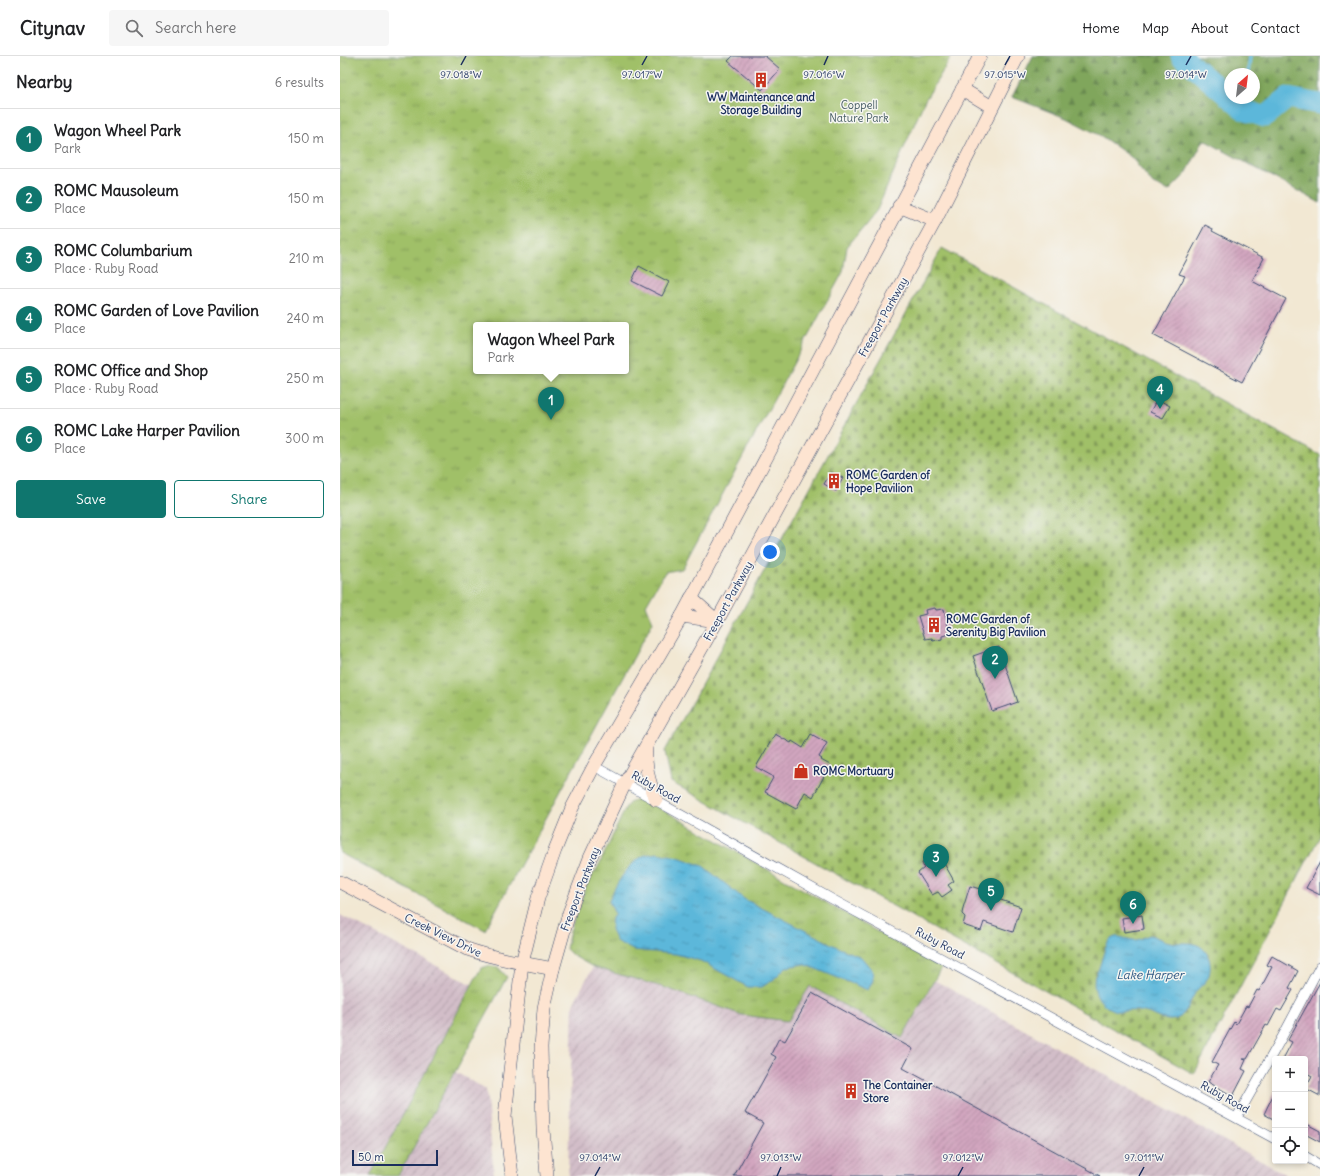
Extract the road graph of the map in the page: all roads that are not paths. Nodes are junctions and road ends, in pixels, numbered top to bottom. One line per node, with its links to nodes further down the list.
1 (980, 56): 3 (main road)
2 (1018, 56): 4 (main road, Freeport Parkway)
3 (962, 89): 4 (main road); 5 (main road)
4 (992, 107): 6 (main road, Freeport Parkway)
5 (899, 206): 6 (main road); 7 (main road)
6 (935, 221): 9 (main road, Freeport Parkway)
7 (691, 598): 8 (main road); 9 (main road)
8 (682, 616): 9 (main road); 11 (main road)
9 (717, 621): 10 (main road, Freeport Parkway)
10 (646, 747): 12 (main road, Freeport Parkway); 13 (main road)
11 (594, 766): 12 (street, Ruby Road); 15 (main road)
12 (625, 783): 13 (street, Ruby Road); 17 (main road, Freeport Parkway)
13 (656, 800): 18 (street, Ruby Road)
14 (340, 882): 15 (main road, Creek View Drive)
15 (522, 963): 17 (main road, Creek View Drive); 22 (main road)
16 (1320, 966): 18 (street)
17 (552, 969): 23 (main road, Freeport Parkway)
18 (1237, 1118): 19 (street, Ruby Road)
19 (1272, 1137)
20 (1308, 1158): 21 (street)
21 (1320, 1165)
22 (512, 1176)
23 (548, 1176)

